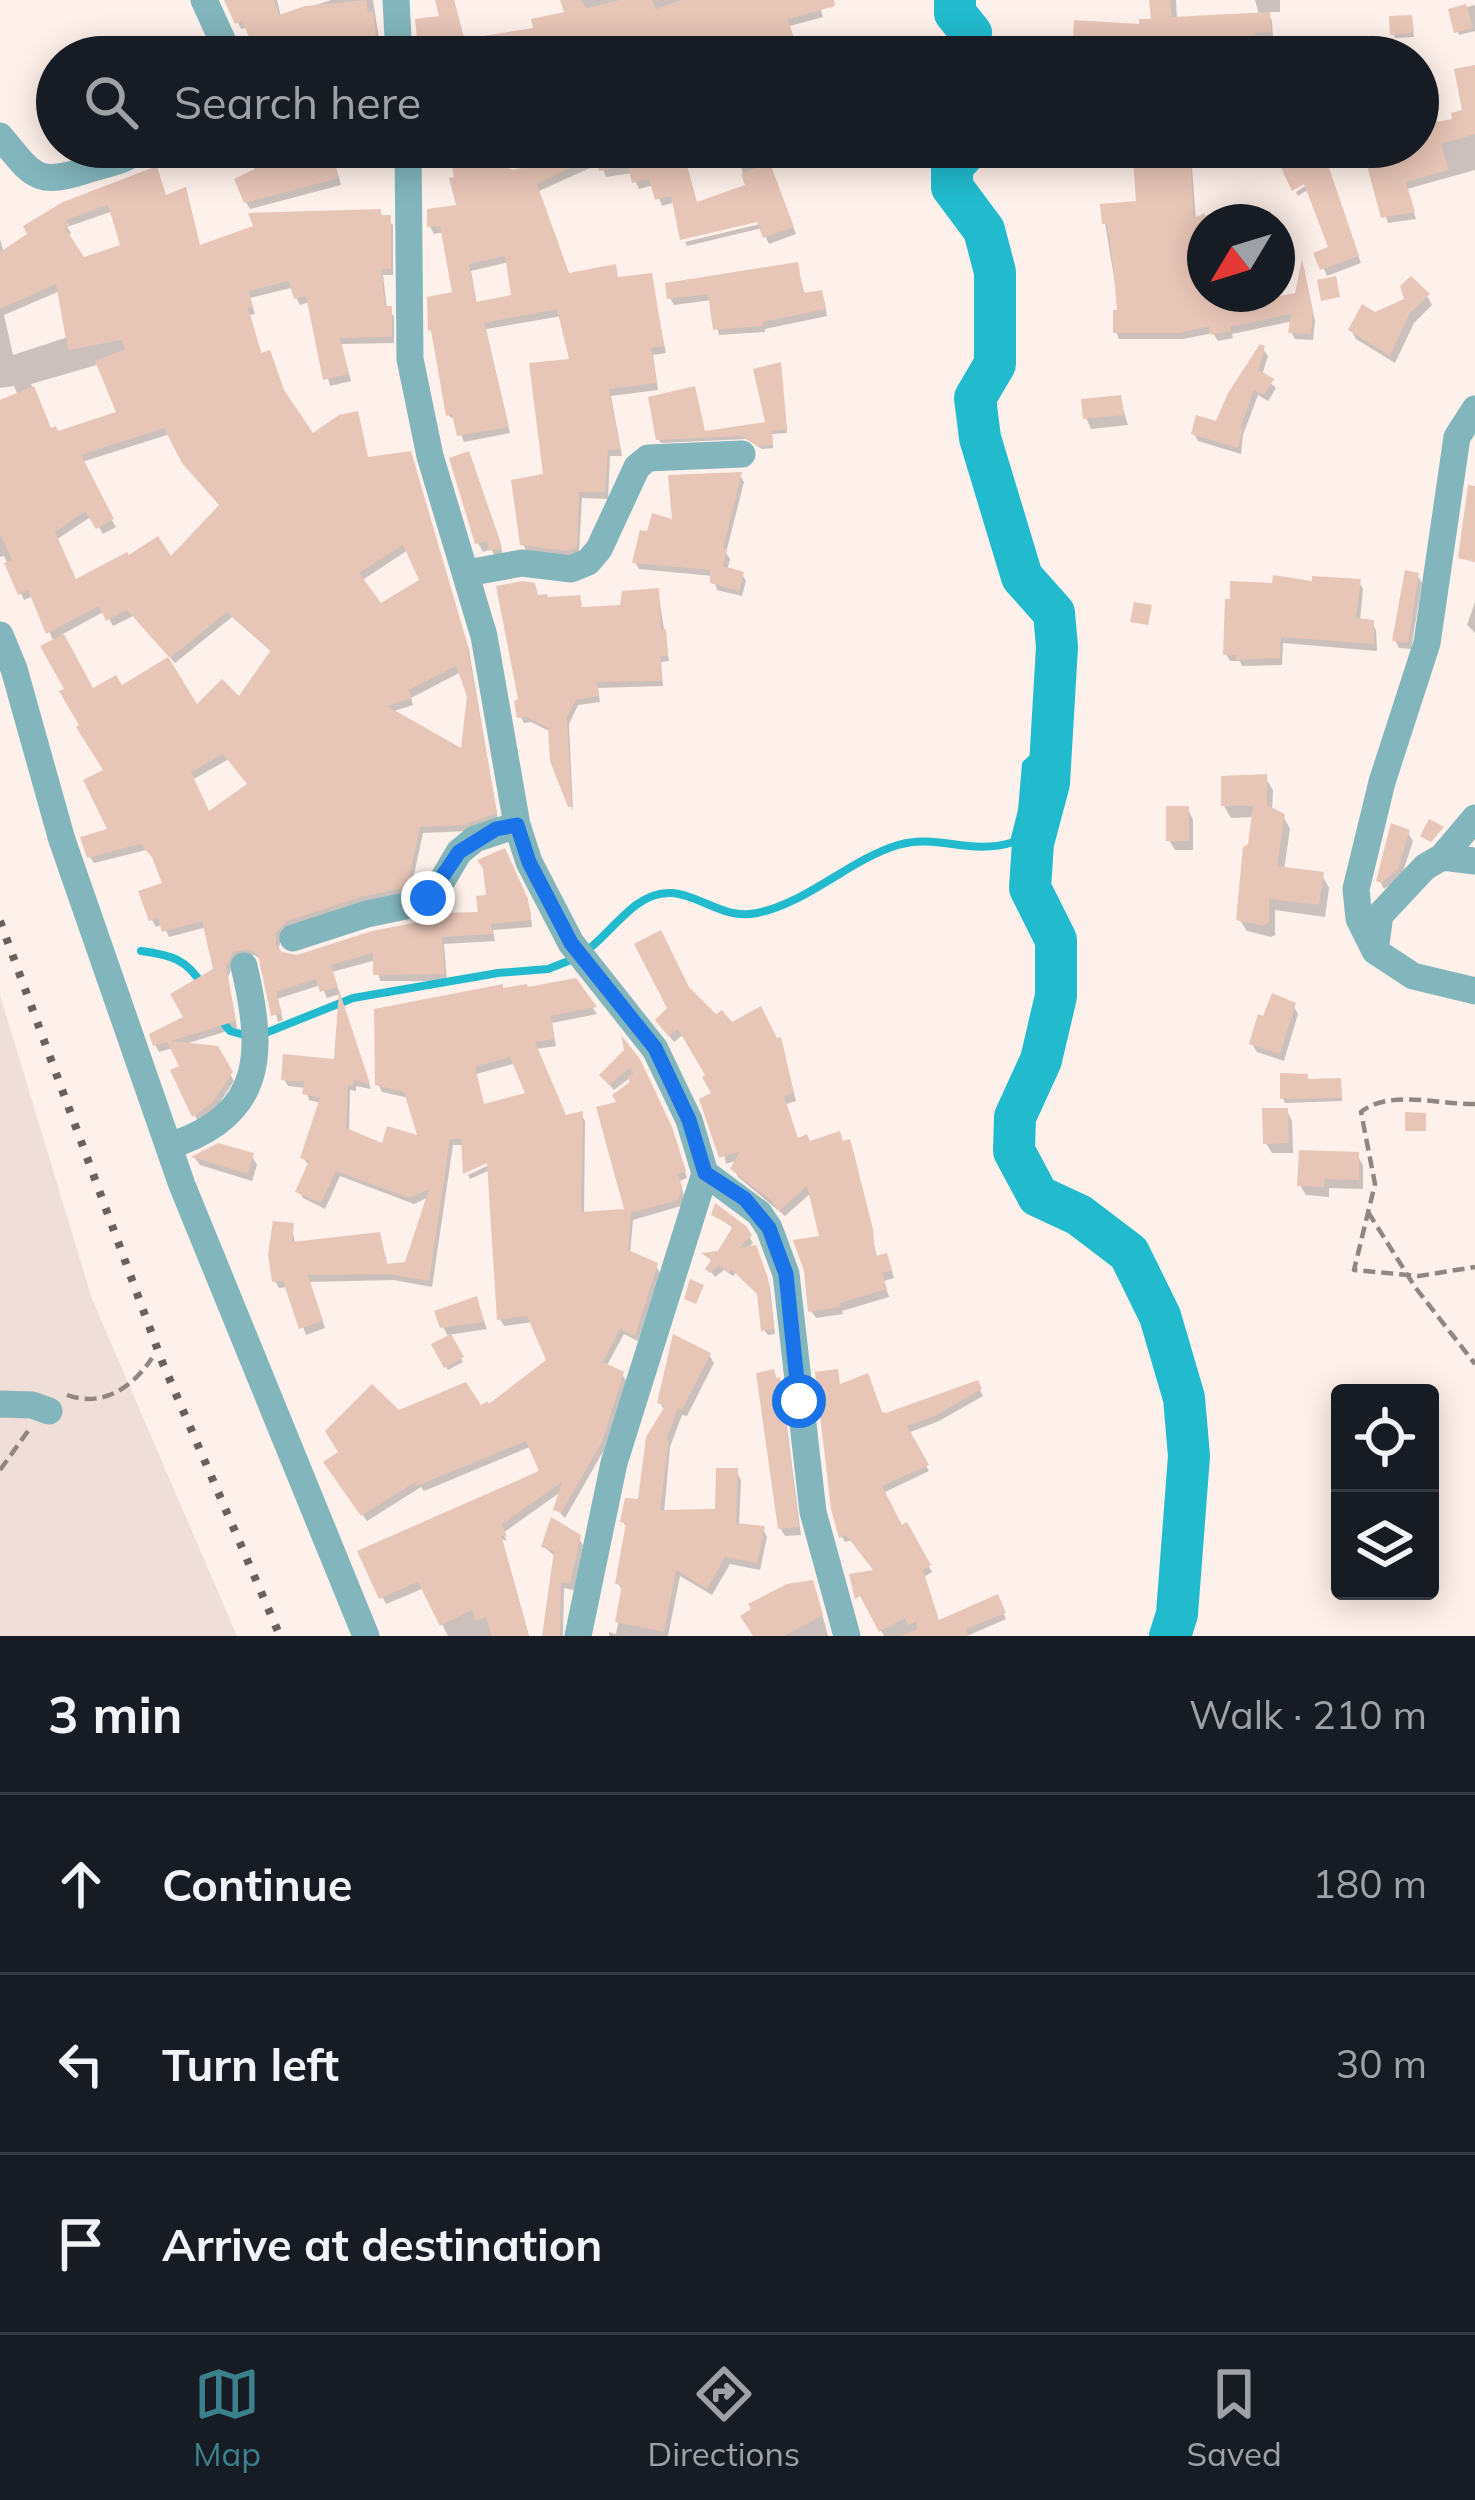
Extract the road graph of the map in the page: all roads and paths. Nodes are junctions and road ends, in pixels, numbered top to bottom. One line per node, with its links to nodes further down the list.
1 (204, 0): 3 (street)
2 (396, 0): 4 (street)
3 (220, 36)
4 (398, 36)
5 (0, 136): 6 (street)
6 (96, 168)
7 (408, 168): 10 (street)
8 (1475, 409): 17 (street)
9 (742, 454): 10 (street)
10 (467, 573): 13 (street)
11 (0, 635): 21 (street)
12 (1475, 818): 14 (street)
13 (517, 825): 16 (street); 22 (street)
14 (1442, 857): 15 (street); 17 (street)
15 (1475, 861)
16 (293, 938)
17 (1375, 951): 19 (street)
18 (244, 966): 21 (street)
19 (1475, 992)
20 (1475, 1104): 23 (path)
21 (169, 1146): 31 (street)
22 (705, 1173): 32 (street); 33 (street)
23 (1368, 1212): 25 (path); 25 (path)
24 (1475, 1267): 25 (path)
25 (1410, 1275): 27 (path)
26 (152, 1358): 29 (path)
27 (1475, 1364)
28 (0, 1404): 29 (street)
29 (40, 1408): 30 (path)
30 (0, 1470)
31 (366, 1636)
32 (578, 1636)
33 (848, 1636)

